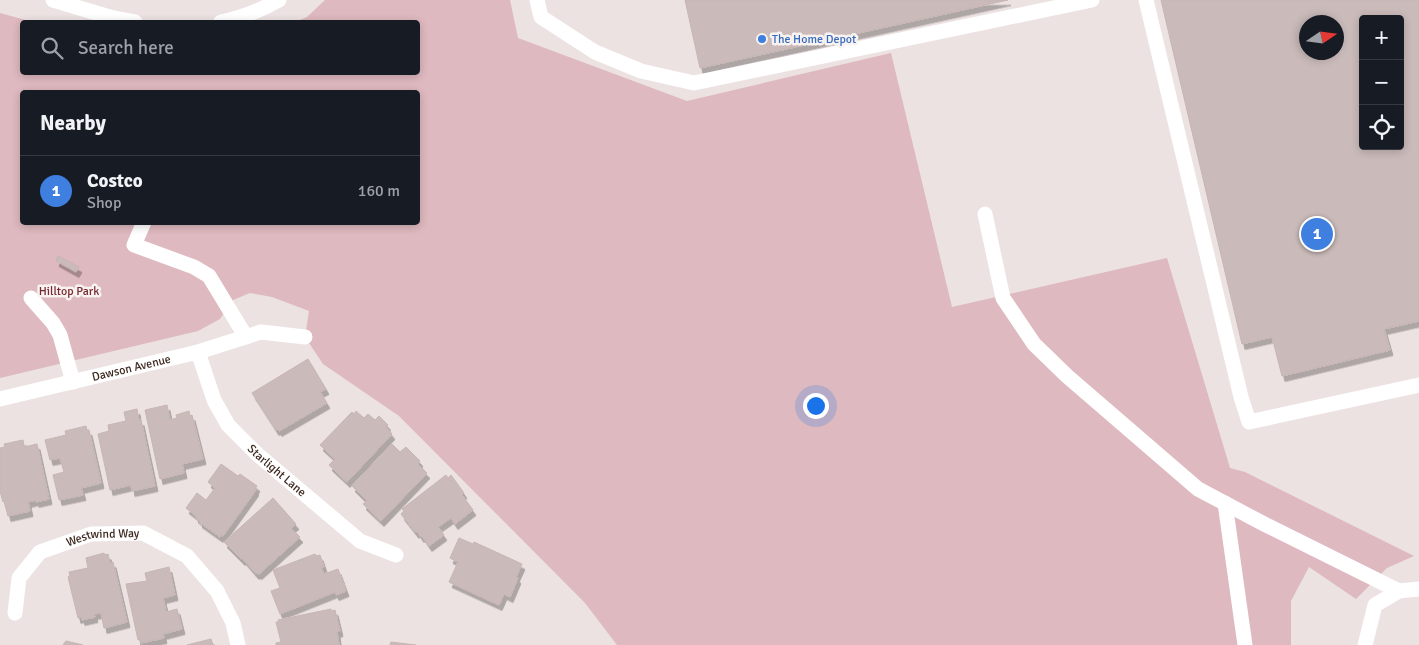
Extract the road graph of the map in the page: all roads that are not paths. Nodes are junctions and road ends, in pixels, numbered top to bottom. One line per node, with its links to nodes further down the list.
1 (53, 0): 6 (street)
2 (279, 0): 7 (street)
3 (537, 0): 4 (street)
4 (1092, 0)
5 (1146, 0): 15 (street)
6 (124, 20)
7 (229, 20)
8 (985, 214): 17 (street)
9 (143, 225): 11 (street)
10 (31, 298): 14 (street)
11 (246, 337): 12 (street, Dawson Avenue); 13 (street, Dawson Avenue)
12 (305, 337)
13 (198, 352): 14 (street, Dawson Avenue); 18 (street, Starlight Lane)
14 (73, 382): 16 (street, Dawson Avenue)
15 (1419, 385)
16 (0, 399)
17 (1225, 503): 20 (street); 23 (street)
18 (396, 555)
19 (1419, 589): 20 (street)
20 (1399, 592): 24 (street)
21 (15, 613): 22 (street, Westwind Way)
22 (238, 645)
23 (1245, 645)
24 (1365, 645)

